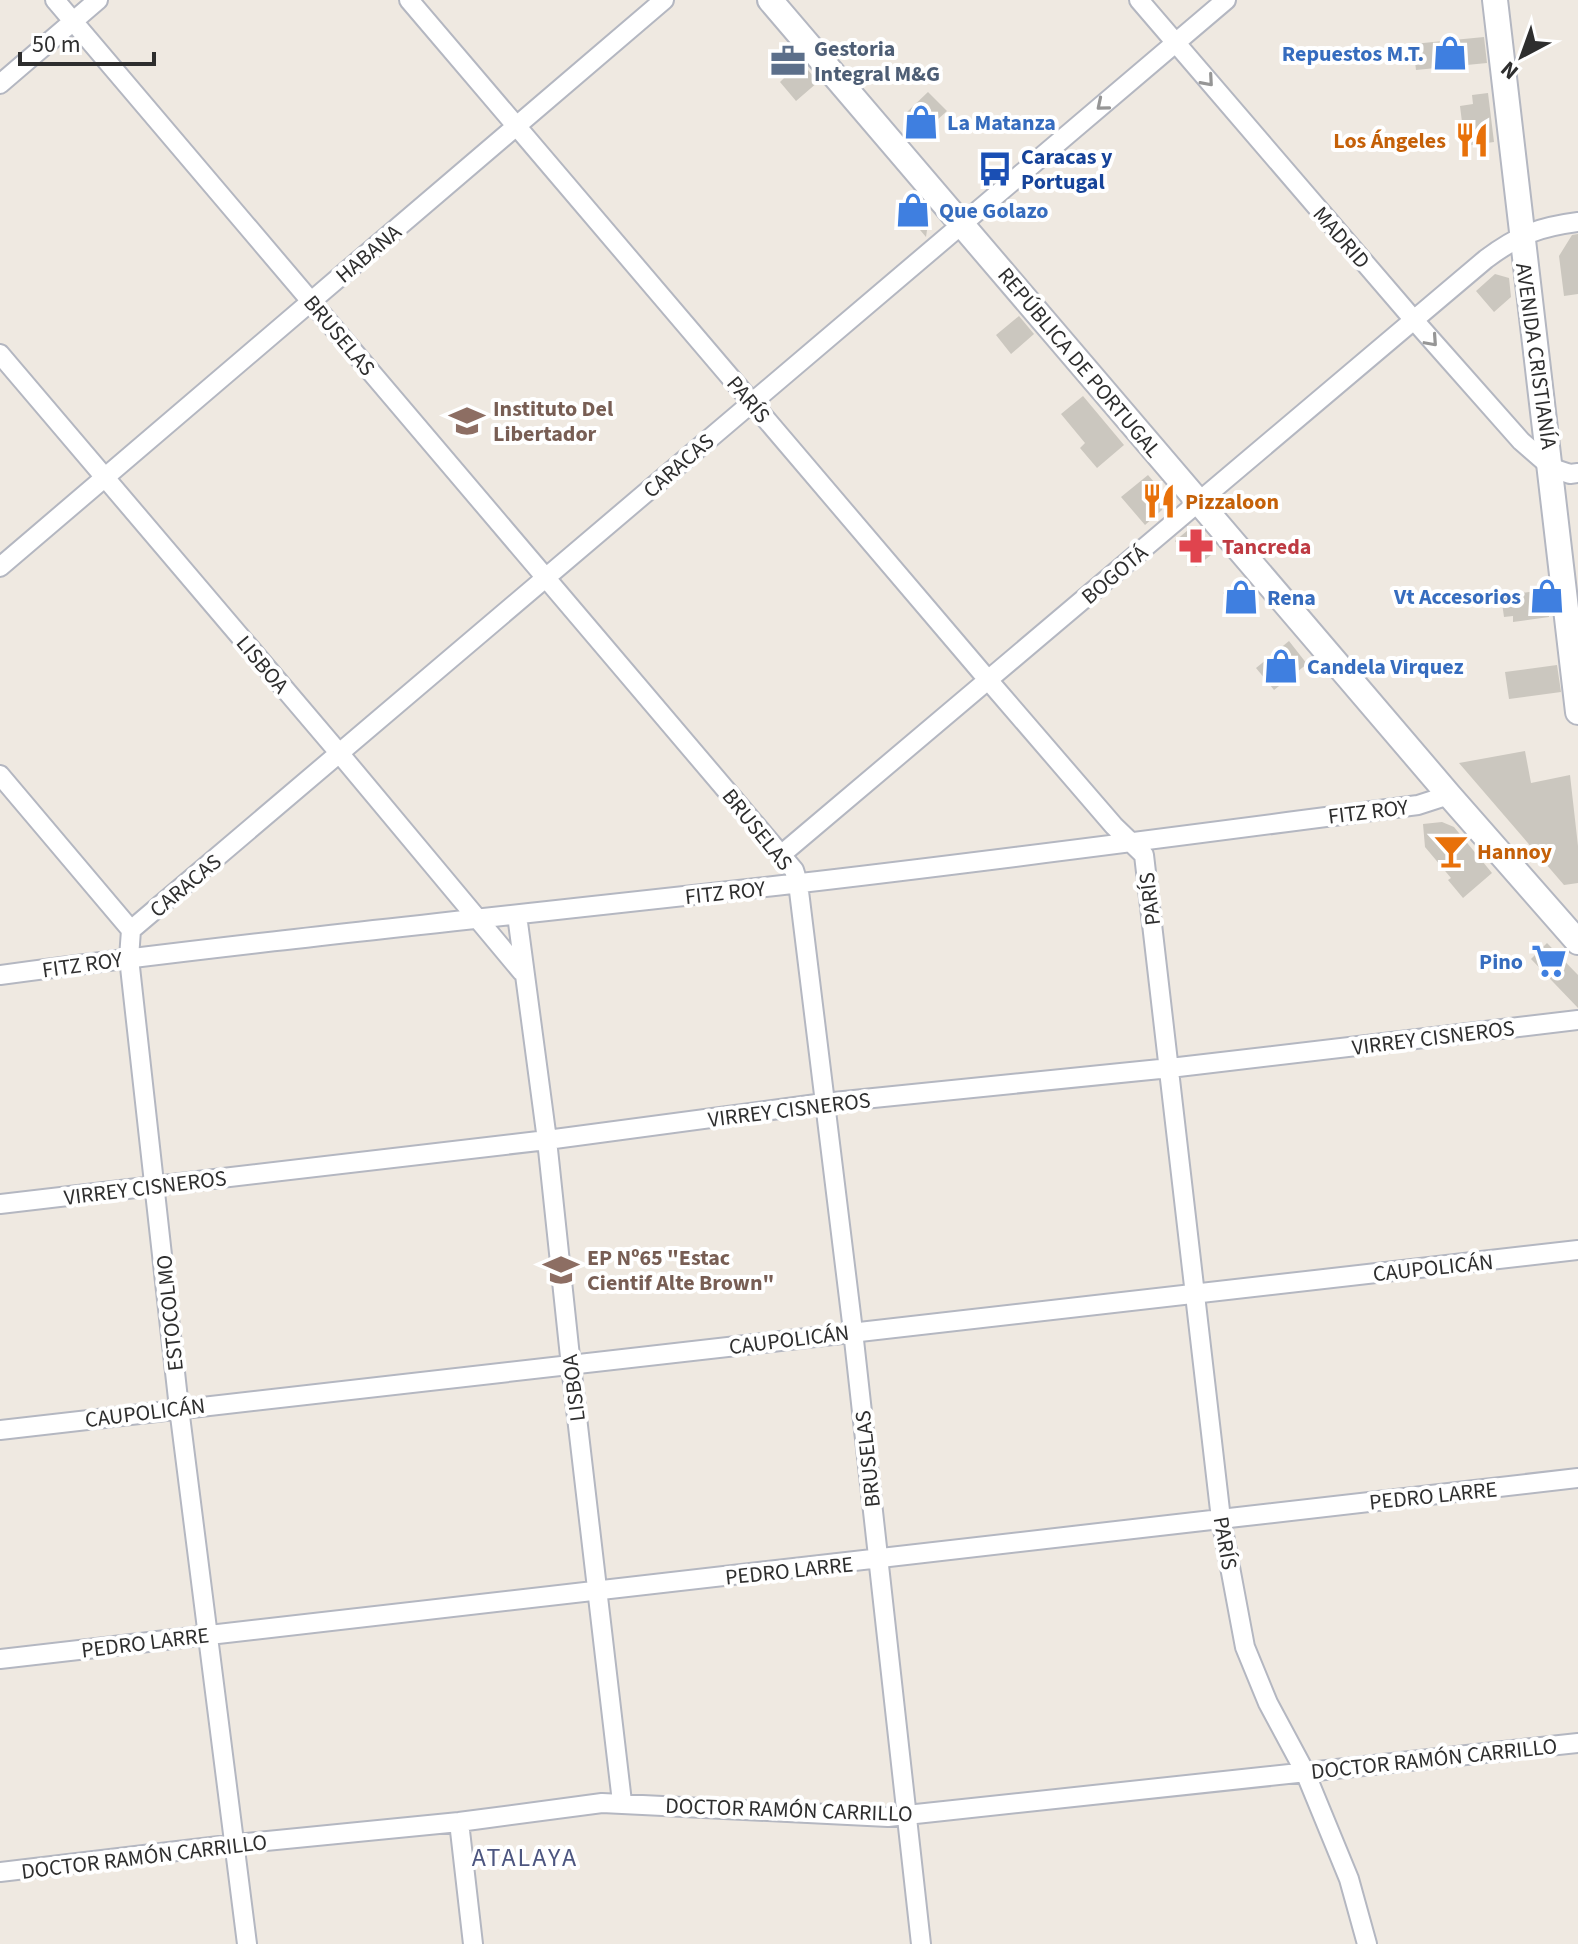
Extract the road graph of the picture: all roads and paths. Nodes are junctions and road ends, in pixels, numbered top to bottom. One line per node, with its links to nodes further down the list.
1 (55, 0): 9 (street, BRUSELAS)
2 (98, 0): 9 (street)
3 (409, 0): 12 (street, PARÍS)
4 (664, 0): 12 (street, HABANA)
5 (770, 0): 14 (main road, REPÚBLICA DE PORTUGAL)
6 (1139, 0): 10 (street, MADRID)
7 (1226, 0): 10 (street, CARACAS)
8 (1495, 0): 15 (main road, AVENIDA CRISTIANÍA)
9 (74, 21): 11 (street); 16 (street, BRUSELAS)
10 (1175, 42): 14 (street, CARACAS, one-way to 14); 17 (street, MADRID, one-way to 17)
11 (0, 84)
12 (517, 126): 16 (street, HABANA); 19 (street, PARÍS)
13 (1578, 222): 15 (street, BOGOTÁ)
14 (963, 224): 19 (street, CARACAS); 23 (main road, REPÚBLICA DE PORTUGAL)
15 (1521, 235): 17 (street, BOGOTÁ); 20 (main road, AVENIDA CRISTIANÍA)
16 (312, 301): 22 (street, HABANA); 25 (street, BRUSELAS)
17 (1413, 319): 20 (street, MADRID, one-way to 20); 23 (street, BOGOTÁ)
18 (0, 354): 22 (street, LISBOA)
19 (752, 402): 25 (street, CARACAS); 26 (street, PARÍS)
20 (1552, 468): 21 (street); 27 (main road, AVENIDA CRISTIANÍA)
21 (1578, 473)
22 (105, 478): 24 (street, HABANA); 28 (street, LISBOA)
23 (1200, 501): 26 (street, BOGOTÁ); 30 (main road, REPÚBLICA DE PORTUGAL)
24 (0, 567)
25 (545, 579): 28 (street, CARACAS); 32 (street, BRUSELAS)
26 (989, 681): 31 (street, PARÍS); 32 (street, BOGOTÁ)
27 (1578, 712)
28 (340, 754): 35 (street, LISBOA); 36 (street, CARACAS)
29 (0, 775): 36 (street)
30 (1449, 795): 31 (street, FITZ ROY); 37 (main road, REPÚBLICA DE PORTUGAL)
31 (1131, 842): 33 (street, FITZ ROY); 42 (street, PARÍS)
32 (782, 854): 33 (street, BRUSELAS)
33 (798, 883): 34 (street, FITZ ROY); 43 (street, BRUSELAS)
34 (517, 915): 35 (street, FITZ ROY); 40 (street, LISBOA)
35 (480, 919): 38 (street, FITZ ROY); 40 (street, LISBOA)
36 (131, 930): 38 (street, ESTOCOLMO)
37 (1578, 942)
38 (129, 958): 39 (street, FITZ ROY); 45 (street, ESTOCOLMO)
39 (0, 975)
40 (524, 975): 44 (street, LISBOA)
41 (1578, 1020): 42 (street, VIRREY CISNEROS)
42 (1170, 1068): 43 (street, VIRREY CISNEROS); 48 (street, PARÍS)
43 (824, 1103): 44 (street, VIRREY CISNEROS); 49 (street, BRUSELAS)
44 (547, 1140): 45 (street, VIRREY CISNEROS); 50 (street, LISBOA)
45 (155, 1185): 46 (street, VIRREY CISNEROS); 51 (street, ESTOCOLMO)
46 (0, 1204)
47 (1578, 1250): 48 (street, CAUPOLICÁN)
48 (1196, 1294): 49 (street, CAUPOLICÁN); 54 (street, PARÍS)
49 (853, 1331): 50 (street, CAUPOLICÁN); 55 (street, BRUSELAS)
50 (571, 1366): 51 (street, CAUPOLICÁN); 56 (street, LISBOA)
51 (179, 1408): 52 (street, CAUPOLICÁN); 57 (street, ESTOCOLMO)
52 (0, 1430)
53 (1578, 1478): 54 (street, PEDRO LARRE)
54 (1221, 1519): 55 (street, PEDRO LARRE); 60 (street, PARÍS)
55 (878, 1560): 56 (street, PEDRO LARRE); 62 (street, BRUSELAS)
56 (597, 1590): 57 (street, PEDRO LARRE); 61 (street, LISBOA)
57 (209, 1635): 58 (street, PEDRO LARRE); 64 (street, ESTOCOLMO)
58 (0, 1659)
59 (1578, 1743): 60 (street, DOCTOR RAMÓN CARRILLO)
60 (1305, 1772): 62 (street, DOCTOR RAMÓN CARRILLO); 69 (street, PARÍS)
61 (622, 1802): 62 (street, DOCTOR RAMÓN CARRILLO); 63 (street, DOCTOR RAMÓN CARRILLO)
62 (907, 1816): 68 (street, BRUSELAS)
63 (459, 1822): 64 (street, DOCTOR RAMÓN CARRILLO); 67 (street)
64 (236, 1844): 65 (street, DOCTOR RAMÓN CARRILLO); 66 (street, ESTOCOLMO)
65 (0, 1872)
66 (247, 1944)
67 (473, 1944)
68 (921, 1944)
69 (1367, 1944)

